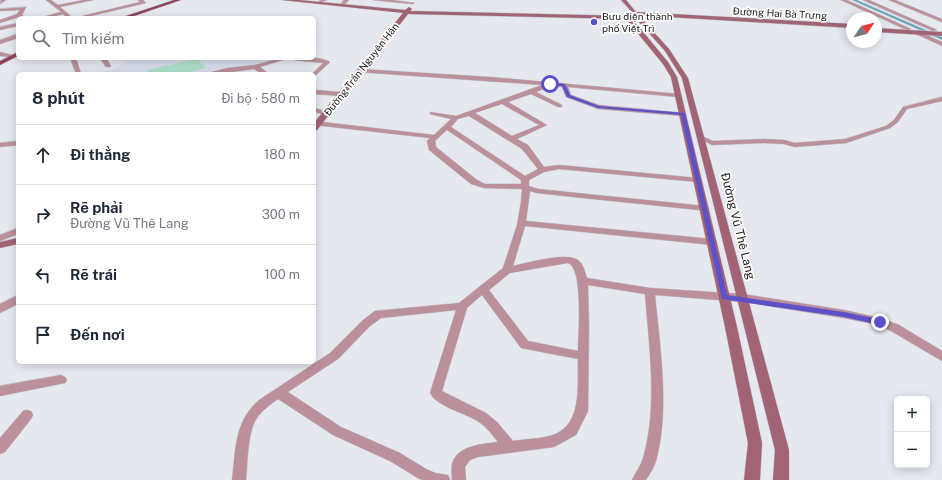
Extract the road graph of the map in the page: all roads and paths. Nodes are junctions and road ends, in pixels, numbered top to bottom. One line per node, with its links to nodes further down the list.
1 (4, 0): 19 (street)
2 (48, 0): 21 (street)
3 (140, 0): 22 (street)
4 (175, 0): 28 (main road)
5 (188, 0): 36 (main road)
6 (284, 0): 25 (street, Đường Hai Bà Trưng)
7 (312, 0): 8 (street, Đường Hai Bà Trưng)
8 (323, 0): 18 (street, Đường Hai Bà Trưng)
9 (375, 0): 16 (street)
10 (615, 0): 30 (street, Đường Vũ Thê Lang)
11 (622, 0): 30 (street, Đường Vũ Thê Lang)
12 (843, 0): 47 (street)
13 (865, 0): 40 (street)
14 (891, 0): 37 (street)
15 (84, 1): 17 (street); 21 (street)
16 (415, 1): 25 (street)
17 (90, 2)
18 (345, 2): 25 (street, Đường Hai Bà Trưng)
19 (0, 3)
20 (124, 3): 22 (street)
21 (56, 7): 27 (street)
22 (129, 7): 26 (street); 28 (street)
23 (95, 9): 26 (street)
24 (0, 10): 29 (street)
25 (408, 10): 30 (street, Đường Hai Bà Trưng); 69 (street, Đường Trần Nguyên Hãn)
26 (100, 12): 34 (street)
27 (63, 13): 32 (street); 33 (street)
28 (140, 13): 35 (main road)
29 (19, 15)
30 (632, 15): 42 (street, Đường Hai Bà Trưng); 44 (street, Đường Hai Bà Trưng); 74 (street, Đường Vũ Thê Lang); 75 (street, Đường Vũ Thê Lang)
31 (16, 16): 39 (street)
32 (50, 16)
33 (68, 16)
34 (84, 16)
35 (129, 16)
36 (138, 16)
37 (932, 17): 38 (street); 40 (street)
38 (942, 21)
39 (0, 22)
40 (917, 22): 48 (street)
41 (16, 25): 45 (street)
42 (846, 26)
43 (882, 28): 47 (street)
44 (846, 29)
45 (0, 30)
46 (882, 30): 47 (street)
47 (904, 30): 48 (street); 51 (street)
48 (935, 30): 49 (street)
49 (942, 30)
50 (0, 33): 53 (street)
51 (918, 33): 52 (street); 56 (street)
52 (942, 34)
53 (16, 36)
54 (16, 36): 55 (street)
55 (0, 42)
56 (942, 44)
57 (16, 52): 59 (main road)
58 (0, 54): 59 (street)
59 (9, 55): 61 (main road)
60 (16, 55): 66 (main road)
61 (0, 59)
62 (74, 60): 70 (street)
63 (104, 60): 67 (street)
64 (279, 60): 68 (street)
65 (310, 60): 73 (street)
66 (0, 63)
67 (108, 66)
68 (255, 67): 71 (street); 72 (street)
69 (360, 70): 76 (street); 80 (street, Đường Trần Nguyên Hãn)
70 (79, 72)
71 (217, 72)
72 (263, 72)
73 (316, 73)
74 (673, 76): 75 (street); 81 (street, Đường Vũ Thê Lang)
75 (684, 76): 96 (street, Đường Vũ Thê Lang)
76 (550, 84): 77 (street); 79 (street)
77 (564, 85): 81 (street); 89 (street)
78 (316, 92): 80 (street)
79 (531, 92): 83 (street); 84 (street)
80 (342, 94): 86 (street, Đường Trần Nguyên Hãn)
81 (678, 95): 89 (street, Đường Vũ Thê Lang)
82 (942, 99): 96 (street)
83 (504, 102): 88 (street); 95 (street)
84 (560, 106)
85 (316, 110): 86 (street)
86 (326, 112): 91 (street)
87 (432, 112): 90 (street)
88 (470, 113): 90 (street); 95 (street)
89 (683, 114): 100 (street, Đường Vũ Thê Lang)
90 (456, 118): 93 (street)
91 (316, 122)
92 (316, 123): 94 (street)
93 (446, 127): 94 (street); 101 (street)
94 (434, 137): 101 (street)
95 (513, 138): 99 (street)
96 (702, 138): 114 (street, Đường Vũ Thê Lang)
97 (16, 143): 98 (street)
98 (0, 144)
99 (542, 170): 100 (street); 101 (street)
100 (698, 180): 102 (street, Đường Vũ Thê Lang)
101 (526, 183): 102 (street); 103 (street)
102 (705, 210): 107 (street, Đường Vũ Thê Lang)
103 (522, 223): 107 (street); 109 (street)
104 (16, 232): 105 (street)
105 (0, 238)
106 (16, 241): 108 (street)
107 (712, 242): 113 (street, Đường Vũ Thê Lang)
108 (0, 245)
109 (507, 270): 110 (street); 111 (street)
110 (583, 281): 112 (street); 118 (street)
111 (483, 289): 116 (street); 118 (street)
112 (650, 291): 113 (street); 129 (street)
113 (724, 297): 114 (street); 130 (street, Đường Vũ Thê Lang)
114 (743, 298): 119 (street); 131 (street, Đường Vũ Thê Lang)
115 (16, 300): 117 (street)
116 (462, 306): 122 (street); 125 (street)
117 (0, 309)
118 (583, 356): 125 (street)
119 (942, 357)
120 (60, 380): 121 (street)
121 (0, 391)
122 (279, 393): 126 (street); 127 (street)
123 (27, 415): 124 (street)
124 (3, 443)
125 (510, 447): 128 (street)
126 (239, 480)
127 (443, 480)
128 (459, 480)
129 (638, 480)
130 (752, 480)
131 (781, 480)

